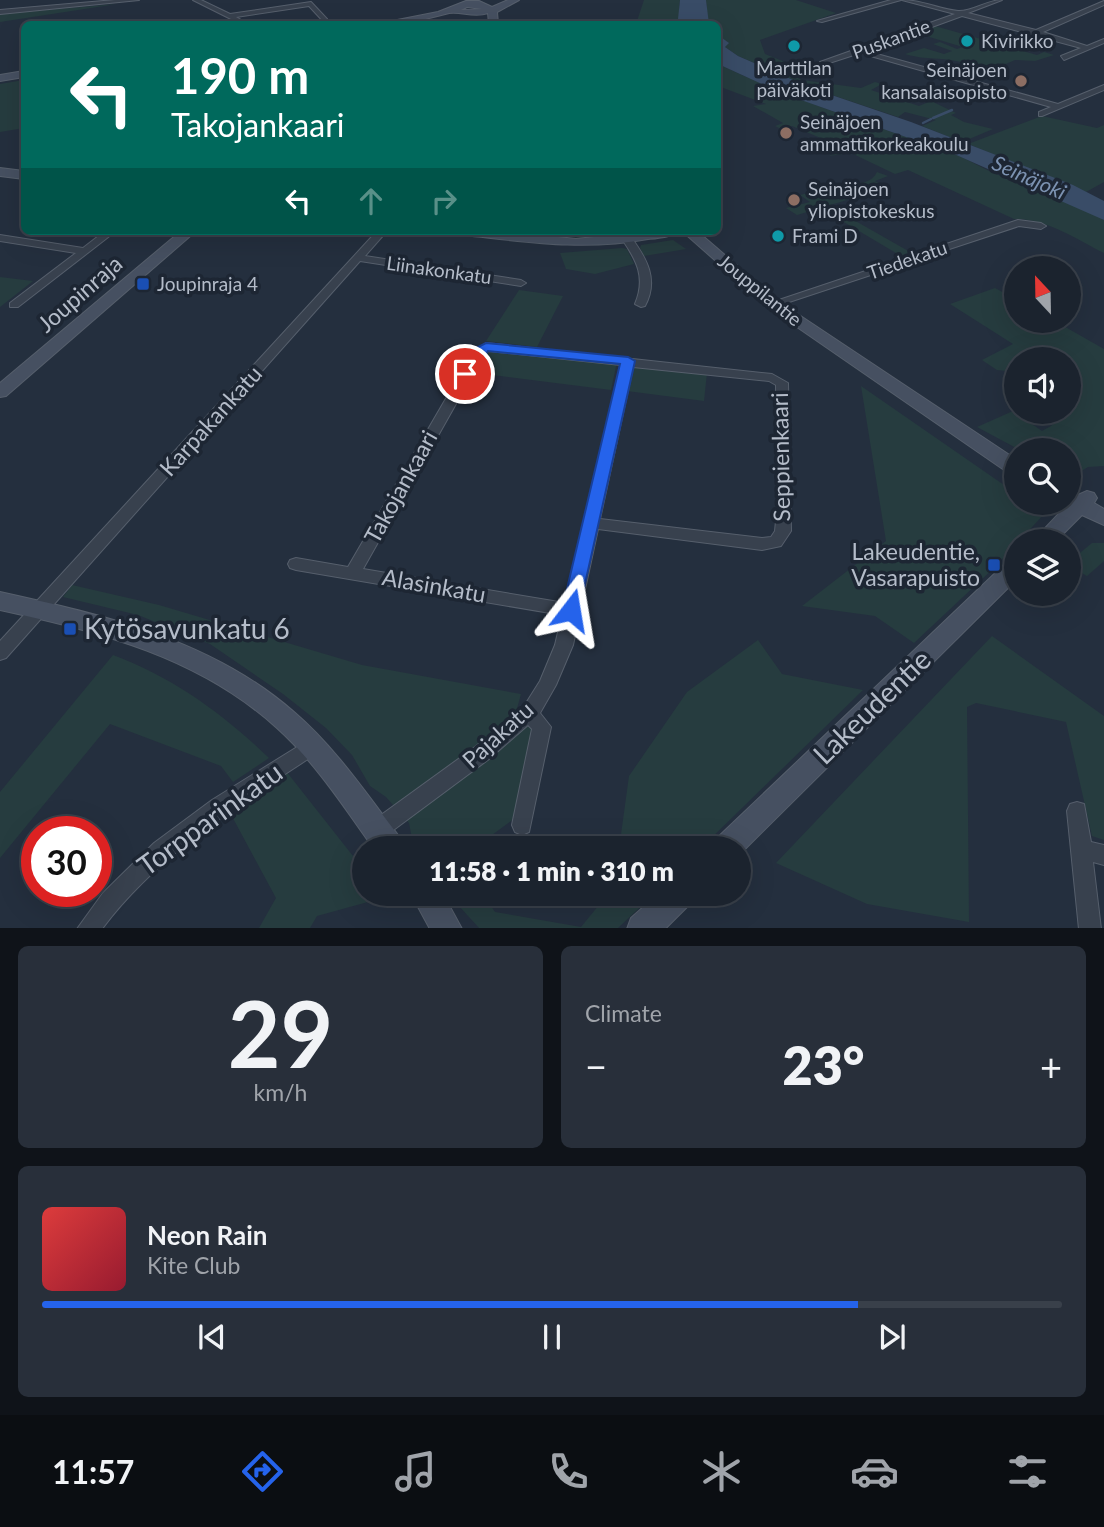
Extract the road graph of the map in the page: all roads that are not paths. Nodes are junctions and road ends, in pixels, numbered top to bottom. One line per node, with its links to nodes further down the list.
1 (136, 0): 10 (street)
2 (196, 0): 12 (street)
3 (502, 0): 9 (main road)
4 (515, 0): 9 (main road); 18 (main road)
5 (898, 0): 19 (street)
6 (905, 0): 11 (street)
7 (999, 0): 11 (street, Puskantie)
8 (1104, 2): 20 (street)
9 (475, 10): 15 (main road); 16 (main road); 17 (main road)
10 (0, 12)
11 (962, 13): 20 (street); 23 (street, Puskantie)
12 (229, 16): 13 (street); 14 (street)
13 (324, 19)
14 (239, 21)
15 (399, 21)
16 (411, 21)
17 (493, 21)
18 (494, 21)
19 (820, 21)
20 (1038, 32): 22 (street)
21 (1104, 41): 22 (street)
22 (1088, 48): 24 (street)
23 (860, 51): 25 (street, Puskantie); 29 (street)
24 (1064, 58)
25 (823, 64)
26 (21, 74): 27 (main road)
27 (0, 78)
28 (1104, 87): 29 (street)
29 (1060, 107): 30 (street)
30 (1042, 114)
31 (0, 172): 32 (main road)
32 (21, 175)
33 (1041, 226): 46 (street, Tiedekatu)
34 (106, 235): 43 (street)
35 (184, 235): 50 (street, Joupinraja)
36 (378, 235): 44 (street, Karpakankatu)
37 (499, 235): 42 (main road)
38 (649, 235): 42 (main road)
39 (694, 235): 46 (main road, Jouppilantie)
40 (703, 235): 46 (main road, Jouppilantie)
41 (0, 238): 43 (street)
42 (627, 239): 47 (street)
43 (85, 251): 48 (street)
44 (358, 258): 45 (street, Liinakonkatu); 62 (street, Karpakankatu)
45 (521, 283)
46 (777, 302): 51 (main road, Jouppilantie)
47 (641, 304)
48 (14, 305)
49 (628, 361): 56 (street, Pajakatu); 56 (street, Seppienkaari); 59 (street, Takojankaari)
50 (0, 392)
51 (957, 428): 52 (street, Jouppilantie); 53 (main road, Jouppilantie)
52 (1004, 453)
53 (1004, 460)
54 (1082, 500): 55 (main road); 57 (main road)
55 (1104, 518)
56 (593, 523): 63 (street, Pajakatu)
57 (1054, 529)
58 (296, 564): 59 (street, Alasinkatu)
59 (353, 572): 63 (street, Alasinkatu)
60 (1004, 579): 71 (main road, Lakeudentie)
61 (0, 601): 62 (main road)
62 (40, 610): 64 (street, Karpakankatu); 66 (main road)
63 (571, 610): 65 (street, Pajakatu)
64 (0, 653)
65 (529, 714): 68 (street); 70 (street, Pajakatu)
66 (310, 747): 69 (main road); 77 (street, Torpparinkatu)
67 (1077, 811): 72 (street)
68 (522, 825)
69 (382, 836)
70 (387, 836)
71 (739, 836)
72 (1082, 850): 73 (street); 79 (street)
73 (1104, 855)
74 (668, 906): 76 (main road)
75 (436, 911): 78 (main road)
76 (648, 925)
77 (89, 928)
78 (460, 928)
79 (1090, 928)

